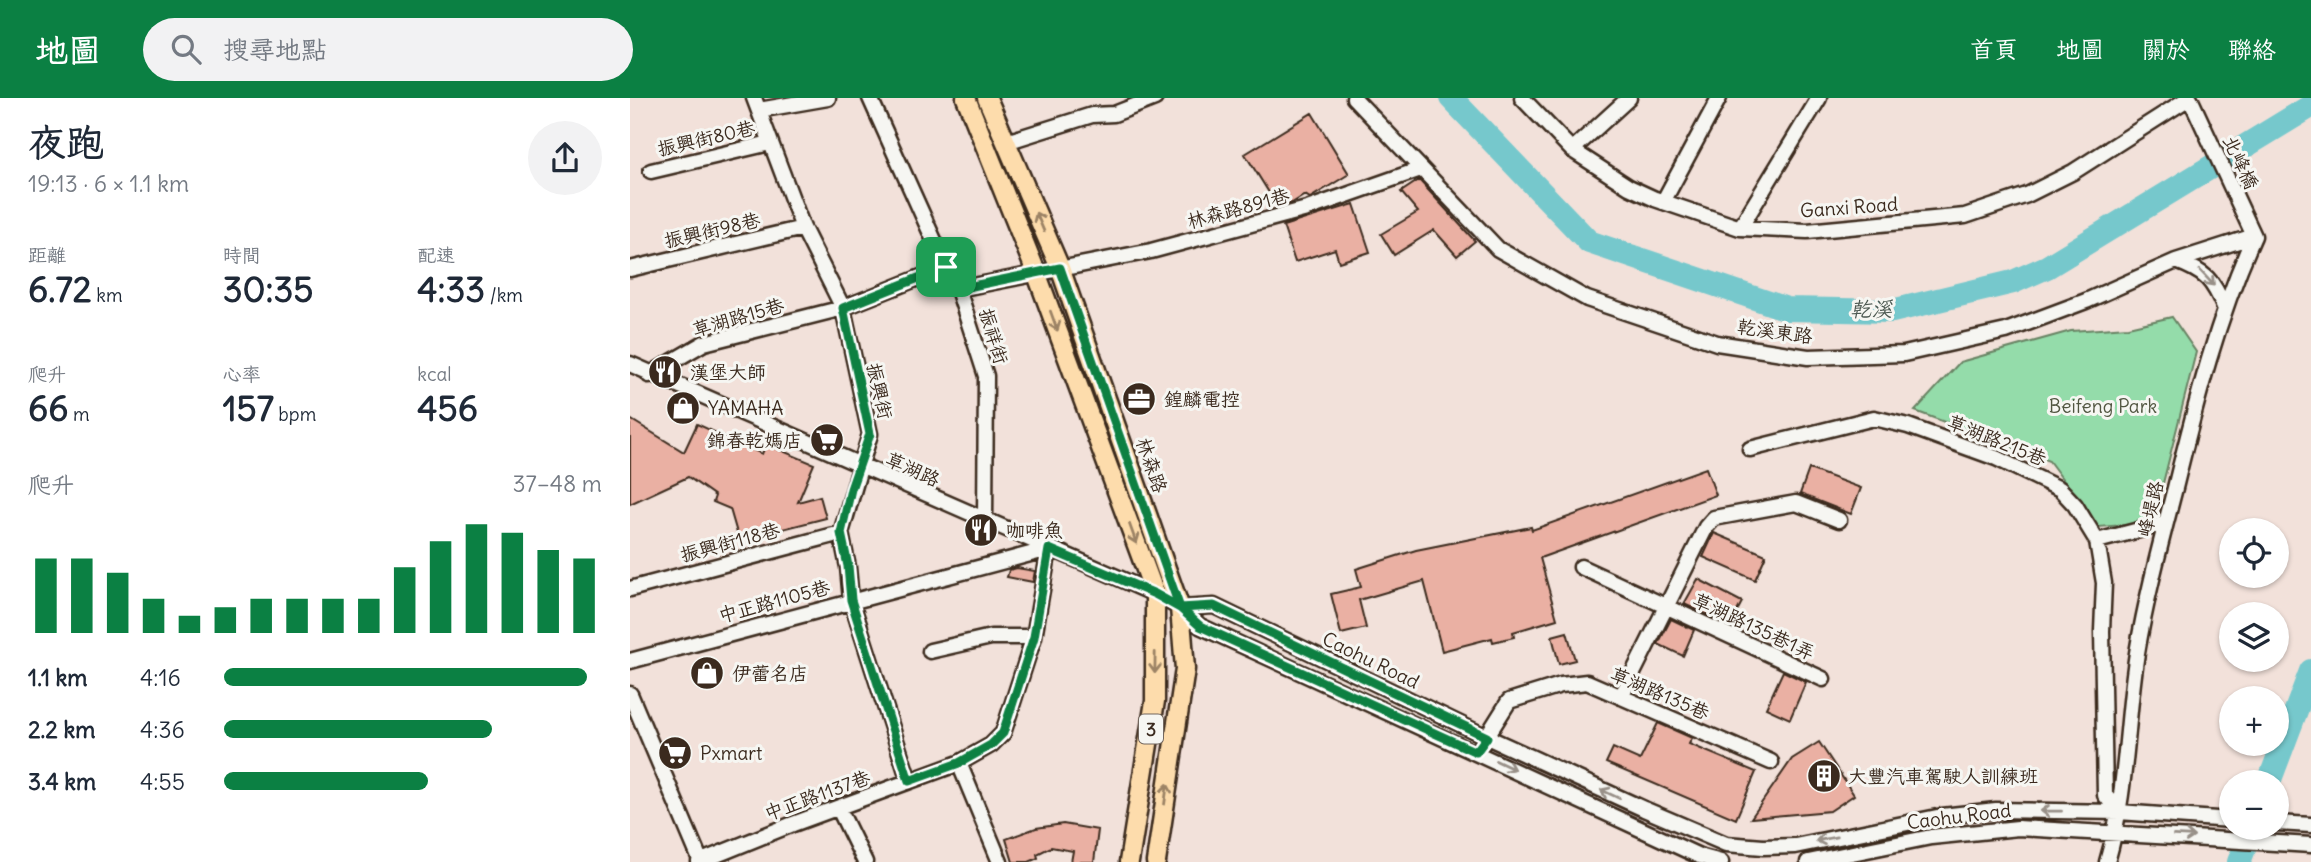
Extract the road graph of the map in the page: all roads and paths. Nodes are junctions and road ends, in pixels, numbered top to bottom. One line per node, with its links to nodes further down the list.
1 (828, 98): 12 (street)
2 (870, 98): 23 (street, 振祥街)
3 (966, 98): 26 (main road, 3)
4 (987, 98): 13 (main road, 林森路 / 3)
5 (1155, 98): 13 (street)
6 (1354, 98): 16 (street, 乾溪東路)
7 (1522, 98): 15 (street, Ganxi Road)
8 (1629, 98): 15 (street)
9 (1719, 98): 18 (street)
10 (1819, 98): 20 (street)
11 (2189, 98): 20 (street, Ganxi Road); 21 (street, 北峰橋)
12 (756, 104): 14 (street, 振興街)
13 (1006, 142): 24 (main road, 林森路 / 3, one-way to 13)
14 (770, 143): 17 (street, 振興街80巷); 19 (street, 振興街)
15 (1572, 150): 18 (street, Ganxi Road)
16 (1421, 169): 22 (street, 乾溪東路); 24 (street, 林森路891巷)
17 (651, 172)
18 (1663, 202): 20 (street, Ganxi Road)
19 (803, 228): 25 (street, 振興街98巷); 28 (street, 振興街)
20 (1740, 228)
21 (2252, 230): 22 (street, 乾溪東路); 29 (street, 峰堤路)
22 (2176, 261): 29 (street, one-way to 29)
23 (946, 267): 27 (street, 振祥街); 28 (street, 草湖路15巷)
24 (1060, 268): 26 (street, 林森路891巷); 45 (main road, 林森路 / 3)
25 (630, 269)
26 (1036, 272): 27 (street, 林森路891巷); 42 (main road, 3, one-way to 42)
27 (958, 289): 35 (street, 振祥街)
28 (843, 308): 31 (street, 草湖路15巷); 33 (street, 振興街)
29 (2225, 309): 36 (street, 峰堤路)
30 (630, 364): 31 (street, 草湖路)
31 (649, 374): 33 (street, 草湖路)
32 (1749, 449): 38 (street, 草湖路215巷)
33 (860, 467): 35 (street, 草湖路); 37 (street, 振興街)
34 (1839, 520): 44 (street, 草湖路135巷1弄)
35 (985, 522): 39 (street, 草湖路)
36 (2166, 523): 38 (street); 58 (street, 峰堤路)
37 (841, 533): 41 (street, 振興街118巷); 43 (street, 振興街)
38 (2097, 541): 58 (street, 草湖路215巷)
39 (1049, 549): 42 (street, 草湖路); 43 (street, 中正路1105巷); 46 (street, 中正路1137巷)
40 (1581, 567): 44 (street, 草湖路135巷1弄)
41 (630, 589)
42 (1155, 594): 45 (street, 草湖路); 68 (main road, 3, one-way to 68)
43 (851, 600): 48 (street, 中正路1105巷); 56 (street, 振興街)
44 (1668, 607): 49 (street, 草湖路135巷1弄); 51 (street, 草湖路135巷1弄)
45 (1180, 608): 52 (street, Caohu Road); 53 (street, Caohu Road); 69 (main road, 林森路 / 3, one-way to 45)
46 (1034, 637): 47 (street); 55 (street, 中正路1137巷)
47 (930, 651)
48 (630, 661)
49 (1823, 679)
50 (630, 694): 65 (street)
51 (1621, 697): 52 (street, 草湖路135巷); 54 (street, 草湖路135巷)
52 (1487, 737): 53 (street, 草湖路135巷); 64 (street, Caohu Road, one-way to 52)
53 (1476, 752): 70 (street, Caohu Road, one-way to 70)
54 (1771, 762)
55 (959, 763): 56 (street, 中正路1137巷); 67 (street)
56 (909, 781): 57 (street, 中正路1137巷)
57 (839, 808): 65 (street, 中正路1137巷); 66 (street)
58 (2119, 812): 59 (street, Caohu Road); 62 (street, 峰堤路); 64 (street, Caohu Road, one-way to 64)
59 (2219, 819)
60 (2289, 824): 61 (street)
61 (2311, 825)
62 (2116, 832): 63 (street, Caohu Road, one-way to 63); 72 (street, Caohu Road); 73 (street, 峰堤路)
63 (2311, 845)
64 (1795, 846): 71 (street)
65 (700, 862)
66 (865, 862)
67 (1000, 862)
68 (1129, 862)
69 (1156, 862)
70 (1721, 862)
71 (1796, 862)
72 (1808, 862)
73 (2107, 862)

